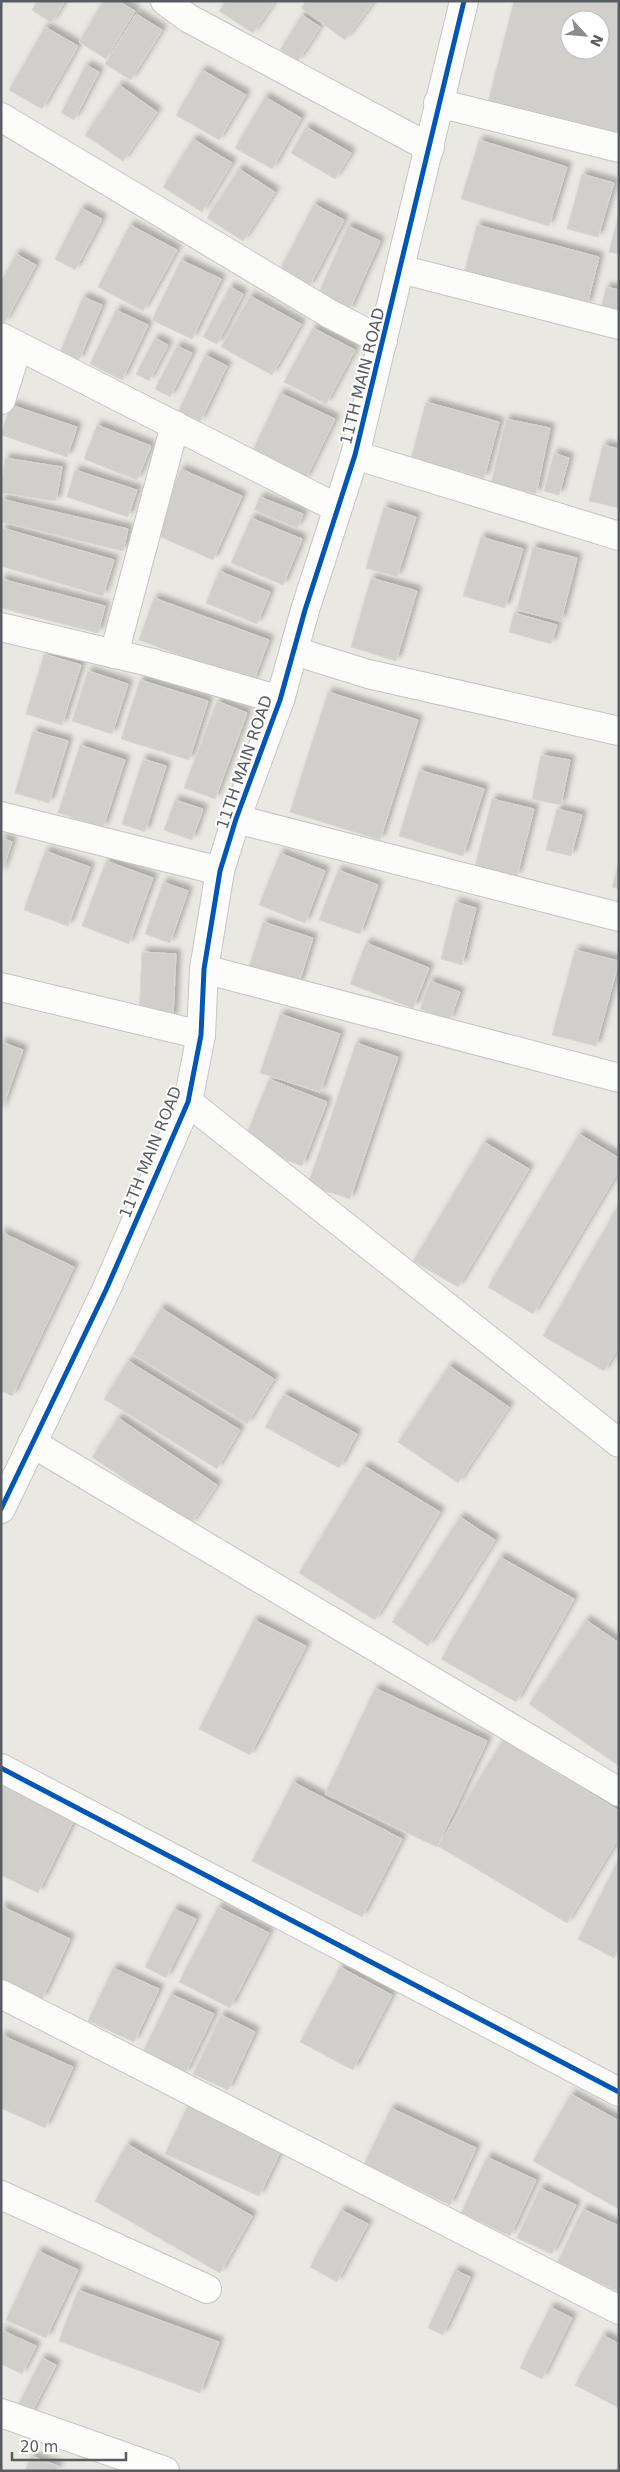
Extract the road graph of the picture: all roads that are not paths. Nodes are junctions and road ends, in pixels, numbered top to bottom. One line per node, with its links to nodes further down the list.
1 (165, 1): 3 (street)
2 (464, 1): 4 (street, 11TH MAIN ROAD)
3 (194, 10): 6 (street)
4 (438, 103): 6 (street, 11TH MAIN ROAD); 7 (street)
5 (1, 117): 10 (street)
6 (430, 148): 8 (street, 11TH MAIN ROAD)
7 (619, 148)
8 (400, 269): 9 (street); 10 (street, 11TH MAIN ROAD)
9 (619, 325)
10 (383, 341): 14 (street, 11TH MAIN ROAD)
11 (10, 342): 12 (street); 13 (street)
12 (1, 400)
13 (176, 425): 15 (street); 19 (street)
14 (355, 456): 15 (street, 11TH MAIN ROAD); 16 (street)
15 (338, 508): 18 (street, 11TH MAIN ROAD)
16 (619, 536)
17 (1, 627): 19 (street)
18 (294, 650): 20 (street, 11TH MAIN ROAD); 21 (street)
19 (114, 654): 20 (street)
20 (280, 700): 23 (street, 11TH MAIN ROAD)
21 (619, 731)
22 (1, 816): 24 (street)
23 (236, 819): 24 (street, 11TH MAIN ROAD); 25 (street)
24 (220, 871): 26 (street, 11TH MAIN ROAD)
25 (619, 917)
26 (204, 969): 28 (street, 11TH MAIN ROAD); 29 (street)
27 (1, 987): 28 (street)
28 (201, 1035): 30 (street, 11TH MAIN ROAD)
29 (619, 1078)
30 (188, 1102): 31 (street); 32 (street, 11TH MAIN ROAD)
31 (619, 1443)
32 (32, 1444): 33 (street, 11TH MAIN ROAD); 35 (street)
33 (1, 1510)
34 (1, 1768): 37 (street)
35 (619, 1792)
36 (1, 1994): 40 (street)
37 (619, 2092)
38 (1, 2195): 39 (street)
39 (207, 2289)
40 (619, 2310)
41 (1, 2413): 42 (street)
42 (165, 2471)

